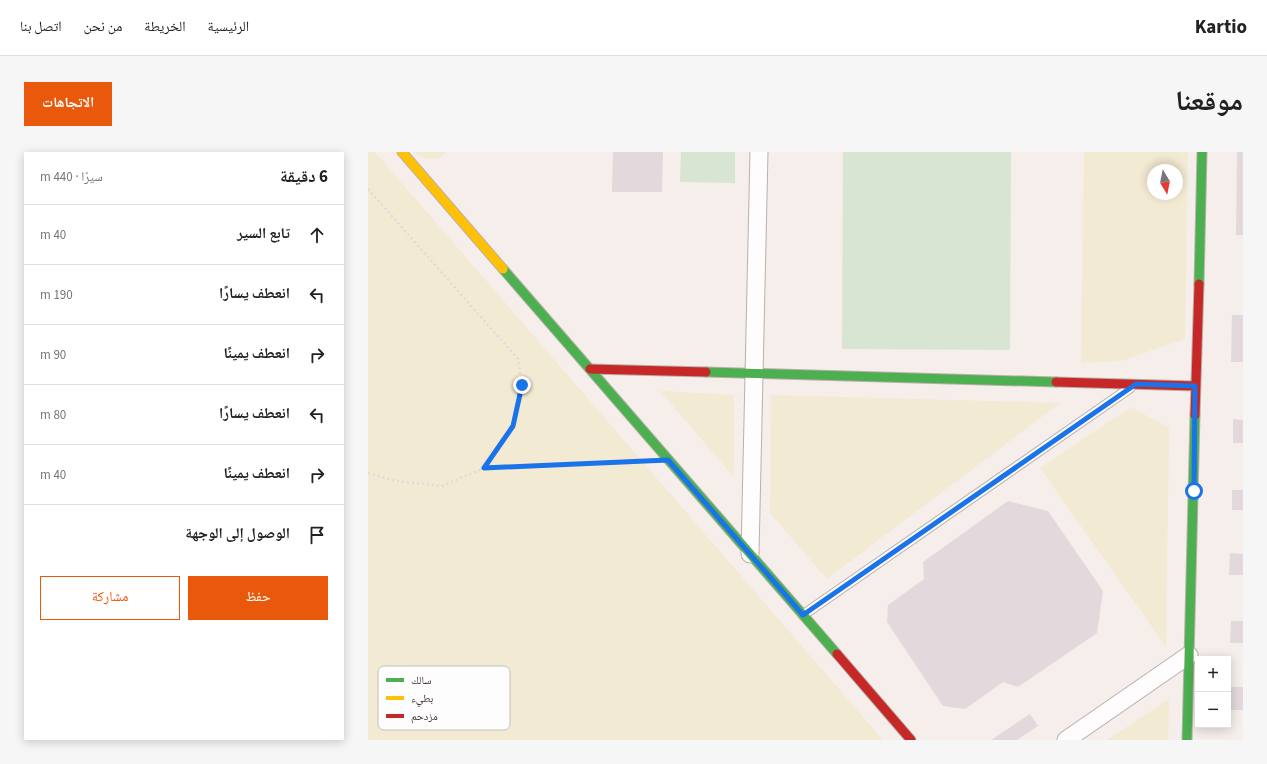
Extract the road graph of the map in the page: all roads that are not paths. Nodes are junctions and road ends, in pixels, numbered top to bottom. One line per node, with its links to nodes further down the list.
1 (402, 152): 4 (street)
2 (759, 152): 5 (street)
3 (1202, 152): 7 (street)
4 (590, 369): 5 (street); 8 (street)
5 (754, 374): 6 (street); 8 (street)
6 (1136, 384): 7 (street); 9 (lane)
7 (1195, 386): 10 (street)
8 (750, 554): 9 (street)
9 (803, 615): 11 (street)
10 (1189, 655): 12 (street); 13 (street)
11 (911, 740)
12 (1066, 740)
13 (1187, 740)

